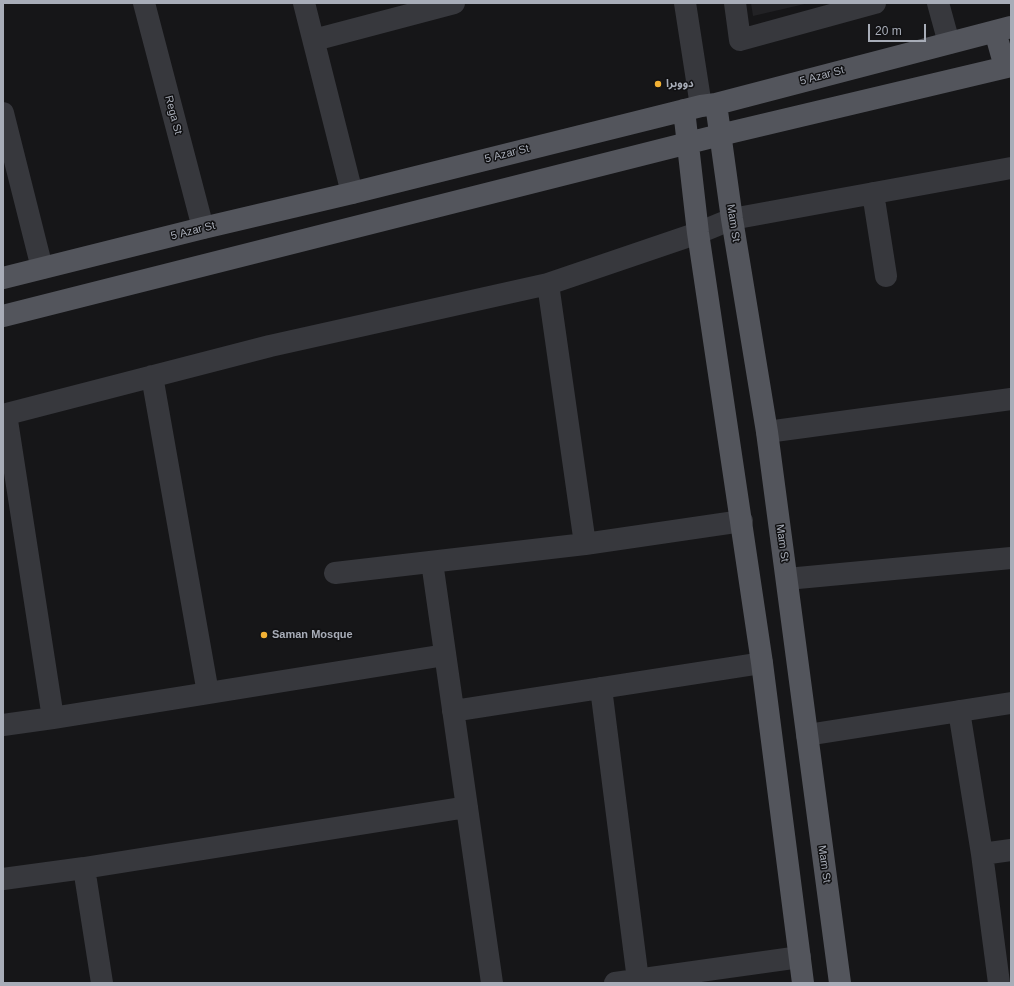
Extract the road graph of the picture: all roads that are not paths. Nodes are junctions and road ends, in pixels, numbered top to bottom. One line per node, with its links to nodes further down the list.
1 (144, 3): 20 (street, Rega St)
2 (304, 3): 9 (street)
3 (454, 3): 9 (street)
4 (685, 3): 12 (street)
5 (735, 3): 6 (street)
6 (874, 3)
7 (938, 3): 10 (street)
8 (1003, 29): 10 (main road, 5 Azar St); 11 (main road)
9 (314, 40): 18 (street)
10 (949, 43): 12 (main road, 5 Azar St)
11 (1008, 66): 14 (main road)
12 (700, 106): 14 (main road, Mam St); 15 (main road); 18 (main road, 5 Azar St)
13 (3, 117): 22 (street)
14 (720, 135): 15 (main road); 19 (main road, Mam St)
15 (688, 144): 21 (main road); 26 (main road)
16 (1011, 168): 17 (street)
17 (873, 193): 19 (street); 23 (street)
18 (352, 194): 20 (main road, 5 Azar St)
19 (732, 219): 21 (street); 30 (main road, Mam St)
20 (203, 228): 22 (main road, 5 Azar St)
21 (698, 233): 25 (street); 31 (main road)
22 (42, 268): 24 (main road, 5 Azar St)
23 (886, 276)
24 (3, 278)
25 (548, 284): 27 (street); 32 (street)
26 (3, 316)
27 (152, 376): 29 (street); 40 (street)
28 (1011, 400): 30 (street)
29 (4, 414): 44 (street)
30 (767, 432): 36 (main road, Mam St)
31 (742, 521): 32 (street); 38 (main road)
32 (585, 544): 34 (street)
33 (1011, 558): 36 (street)
34 (432, 562): 35 (street); 37 (street)
35 (335, 573)
36 (787, 579): 46 (main road, Mam St)
37 (445, 655): 40 (street); 42 (street)
38 (762, 663): 39 (street); 52 (main road)
39 (601, 688): 42 (street); 53 (street)
40 (208, 693): 44 (street)
41 (1011, 704): 43 (street)
42 (453, 711): 47 (street)
43 (959, 711): 46 (street); 49 (street)
44 (53, 718): 45 (street)
45 (3, 724)
46 (807, 735): 58 (main road, Mam St)
47 (467, 808): 50 (street); 55 (street)
48 (1011, 850): 49 (street)
49 (982, 854): 59 (street)
50 (84, 868): 51 (street); 54 (street)
51 (3, 879)
52 (800, 956): 53 (street); 57 (main road)
53 (638, 980): 56 (street)
54 (102, 983)
55 (492, 983)
56 (615, 983)
57 (803, 983)
58 (840, 983)
59 (999, 983)

